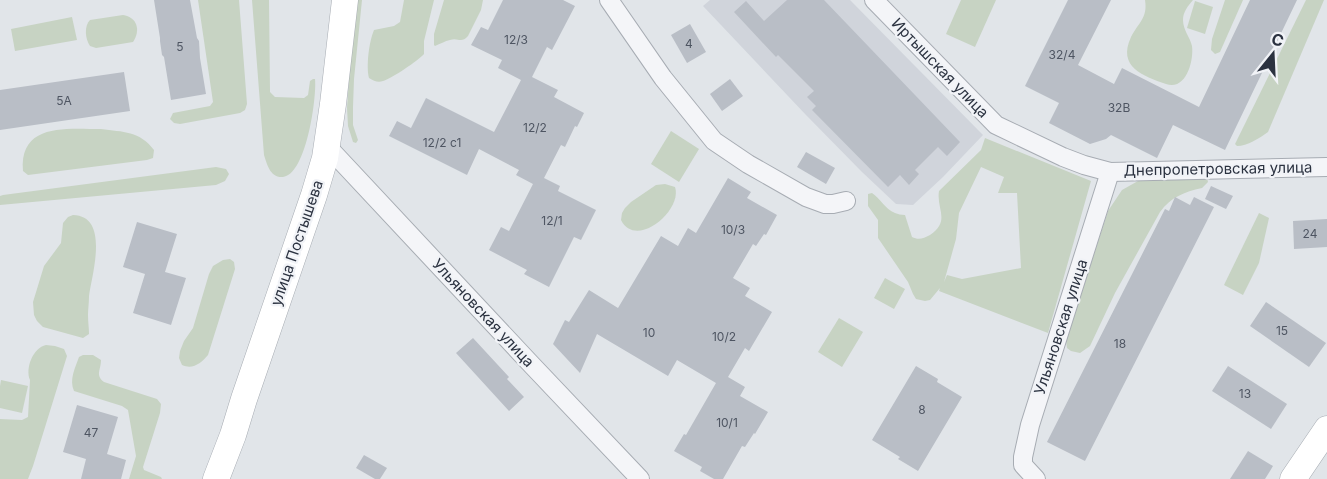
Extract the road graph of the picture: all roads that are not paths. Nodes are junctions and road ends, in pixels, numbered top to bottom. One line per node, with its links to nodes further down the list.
1 (345, 0): 4 (main road, улица Постышева)
2 (609, 0): 7 (street)
3 (874, 0): 6 (street, Иртышская улица)
4 (327, 146): 9 (main road, улица Постышева); 10 (street, Ульяновская улица)
5 (1327, 167): 6 (street, Днепропетровская улица)
6 (1110, 172): 11 (street, Ульяновская улица)
7 (846, 201)
8 (1327, 429): 12 (main road)
9 (216, 479)
10 (640, 479)
11 (1036, 479)
12 (1293, 479)

